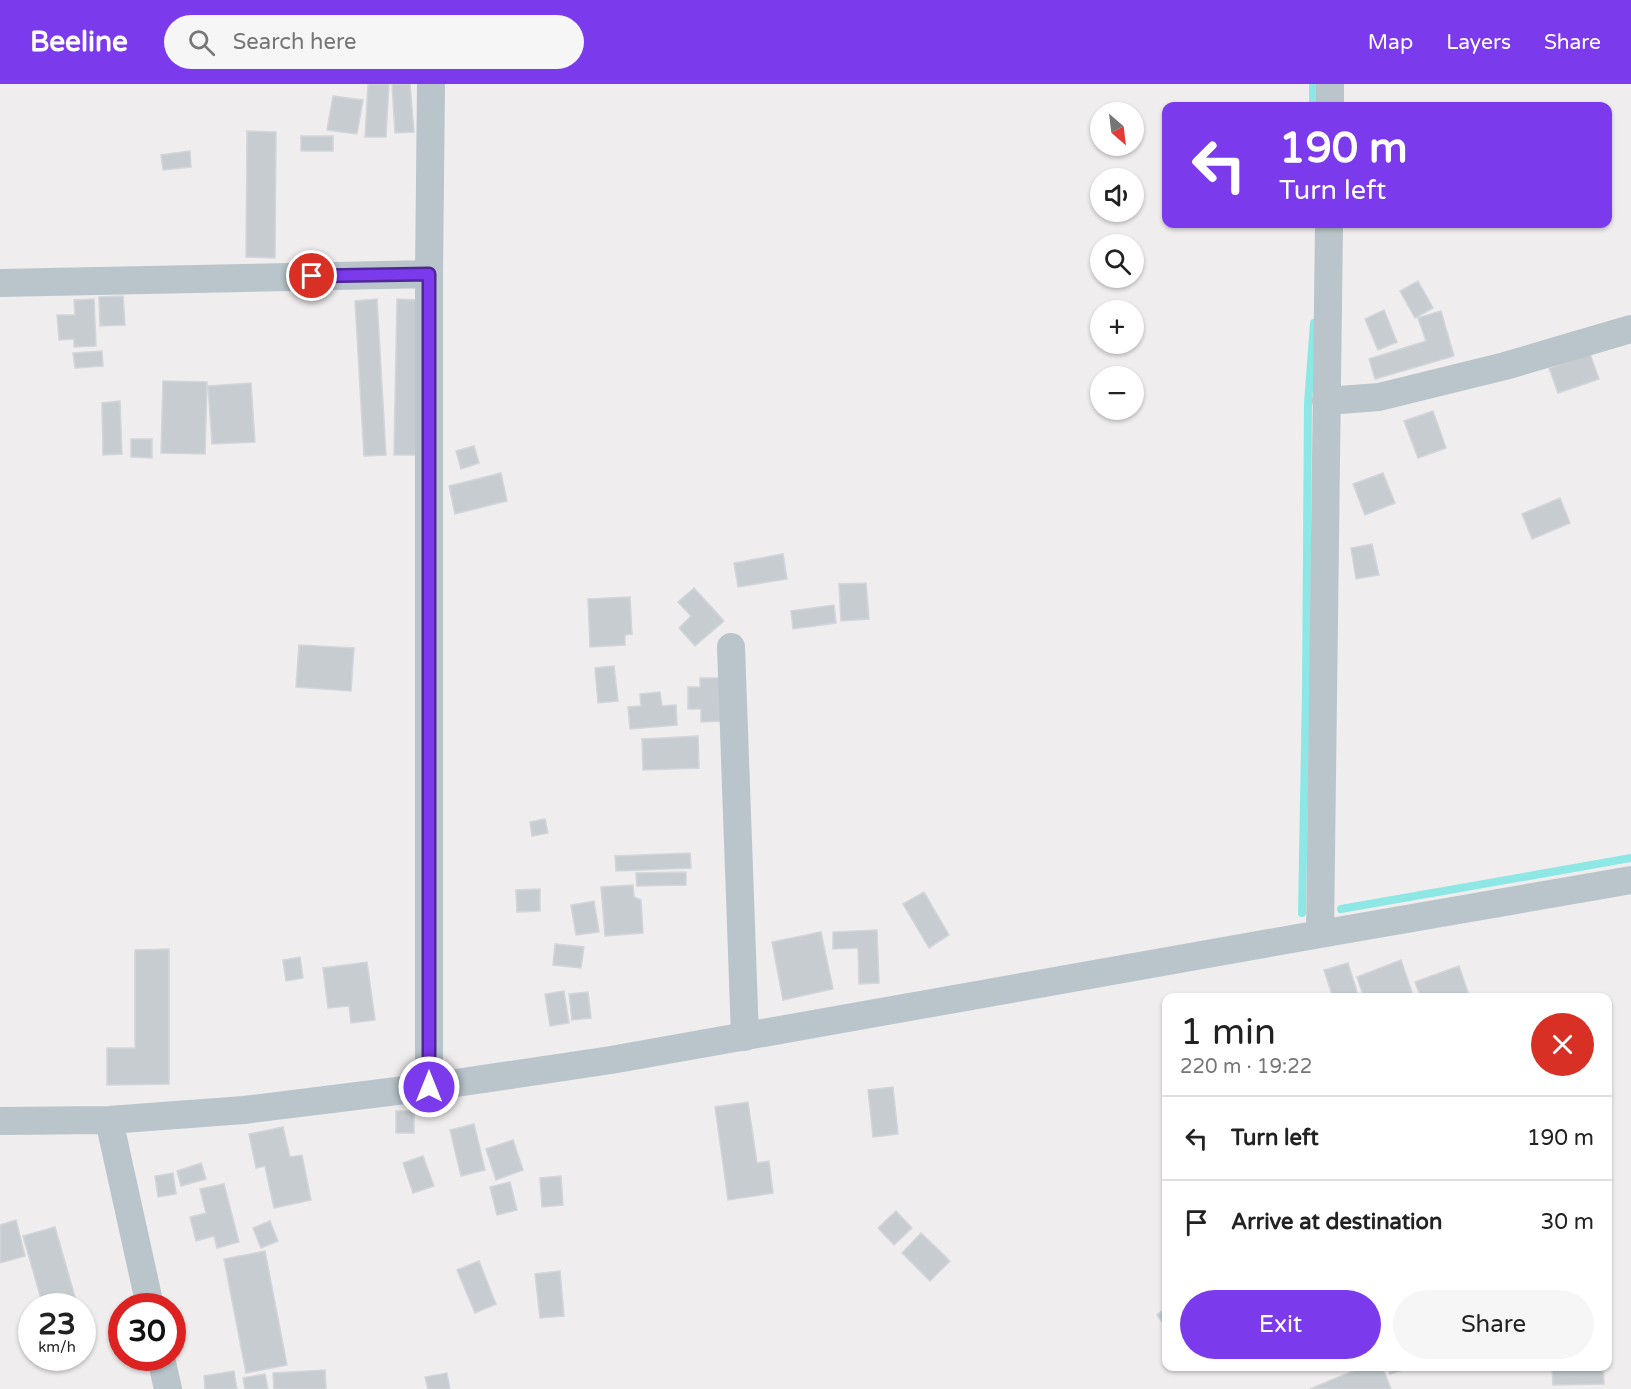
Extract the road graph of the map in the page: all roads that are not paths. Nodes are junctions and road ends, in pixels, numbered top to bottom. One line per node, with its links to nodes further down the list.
1 (431, 84): 5 (street)
2 (1330, 84): 3 (street)
3 (1330, 102)
4 (1329, 228): 8 (street)
5 (429, 274): 6 (street); 13 (street)
6 (0, 283)
7 (1631, 329): 8 (street)
8 (1326, 401): 11 (street)
9 (731, 647): 12 (street)
10 (1631, 880): 11 (street)
11 (1320, 934): 12 (street)
12 (745, 1037): 13 (street)
13 (429, 1087): 14 (street)
14 (108, 1119): 15 (street); 16 (street)
15 (0, 1121)
16 (147, 1293)
17 (164, 1371): 18 (street)
18 (168, 1389)

